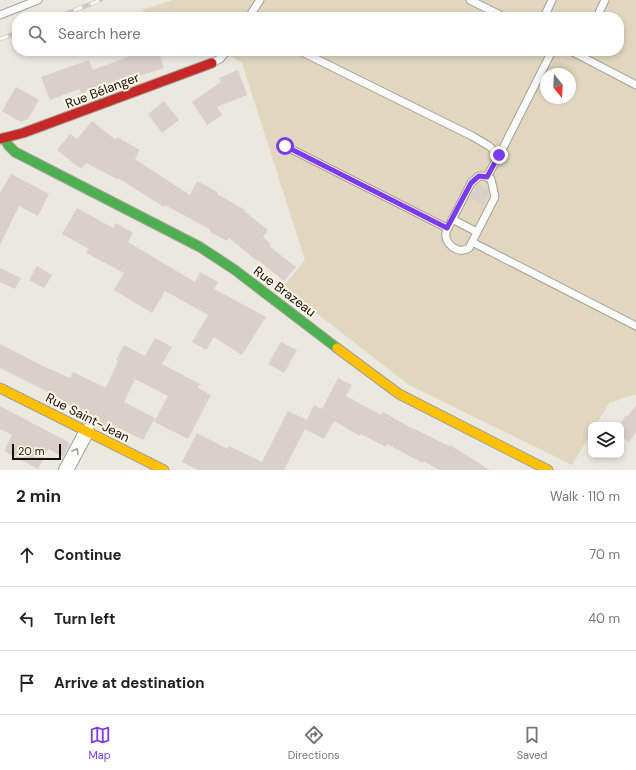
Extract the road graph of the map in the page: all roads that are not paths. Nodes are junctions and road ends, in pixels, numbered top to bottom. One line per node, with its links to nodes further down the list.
1 (38, 0): 10 (lane)
2 (260, 0): 6 (lane)
3 (470, 0): 7 (lane)
4 (552, 0): 8 (lane)
5 (605, 0): 9 (lane)
6 (252, 12)
7 (494, 12)
8 (546, 12)
9 (599, 12)
10 (0, 15)
11 (222, 56): 15 (lane)
12 (310, 56): 19 (lane)
13 (549, 56): 19 (lane)
14 (582, 56): 16 (lane)
15 (212, 63): 17 (street, Rue Bélanger)
16 (636, 85)
17 (2, 139): 30 (street, Rue Brazeau)
18 (285, 146): 22 (lane)
19 (499, 155): 20 (lane)
20 (487, 177): 21 (lane); 23 (lane)
21 (452, 219): 22 (lane); 23 (lane)
22 (447, 228): 24 (lane)
23 (477, 232): 24 (lane)
24 (472, 242): 25 (lane)
25 (636, 326)
26 (0, 388): 27 (street, Rue Saint-Jean)
27 (86, 431): 28 (street, one-way to 27); 29 (street, Rue Saint-Jean)
28 (66, 470)
29 (164, 470)
30 (548, 470)

